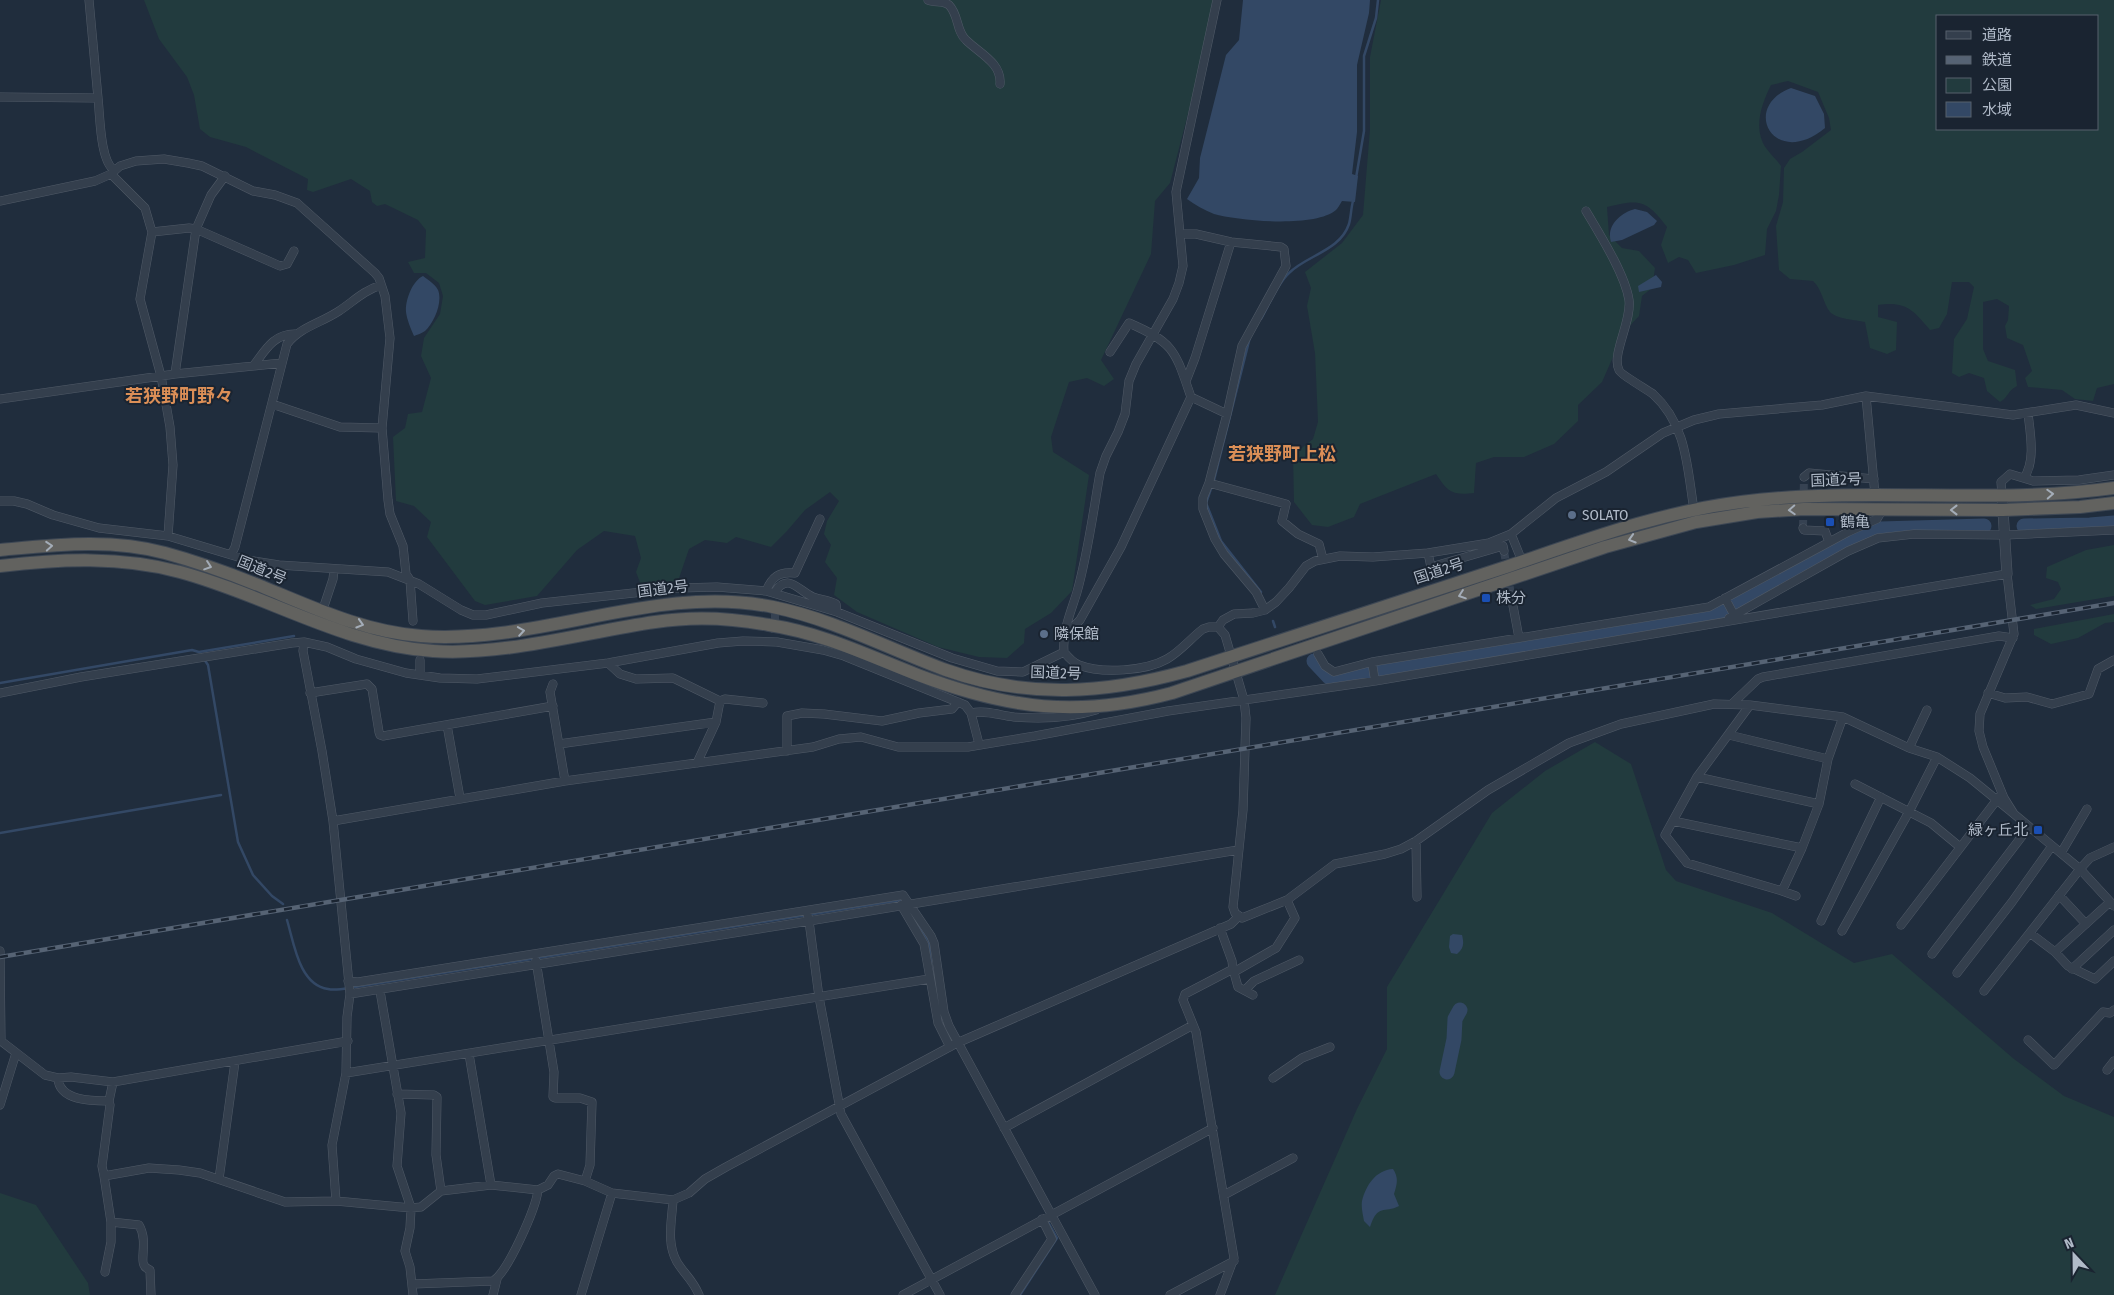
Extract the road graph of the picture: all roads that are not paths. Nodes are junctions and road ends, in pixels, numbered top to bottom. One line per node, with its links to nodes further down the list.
1 (89, 0): 6 (street)
2 (928, 0): 4 (street)
3 (1217, 0): 13 (street)
4 (1000, 84)
5 (0, 97): 6 (street)
6 (98, 98): 7 (street)
7 (113, 172): 8 (street); 9 (street); 12 (street)
8 (224, 176): 11 (street); 16 (street)
9 (0, 201)
10 (1586, 210): 32 (street)
11 (196, 230): 12 (street); 15 (street); 22 (street)
12 (152, 232): 23 (street)
13 (1180, 234): 14 (street); 18 (street)
14 (1231, 242): 24 (street); 31 (street)
15 (294, 251)
16 (381, 285): 17 (street); 33 (street)
17 (295, 334): 20 (street); 21 (street)
18 (1153, 334): 19 (street); 24 (street); 76 (street)
19 (1110, 352)
20 (282, 363): 21 (street); 28 (street)
21 (254, 365): 22 (street)
22 (175, 374): 23 (street)
23 (161, 376): 27 (street); 52 (street)
24 (1186, 381): 26 (street)
25 (1866, 396): 29 (street); 32 (street); 37 (street)
26 (1191, 397): 31 (street); 76 (street)
27 (0, 399)
28 (272, 404): 33 (street); 57 (street)
29 (2028, 412): 30 (street); 36 (street)
30 (2114, 413)
31 (1227, 414): 38 (street)
32 (1678, 427): 45 (street); 50 (street)
33 (382, 428): 63 (street)
34 (2114, 475): 36 (street)
35 (1804, 477): 37 (street)
36 (2024, 478): 41 (street)
37 (1874, 479): 40 (street)
38 (1212, 484): 58 (street); 68 (street)
39 (2114, 488): 41 (highway, 国道2号, one-way to 39)
40 (1875, 495): 41 (highway, 国道2号); 45 (highway, 国道2号)
41 (2002, 495): 46 (street)
42 (0, 501): 52 (street)
43 (2114, 503): 46 (highway, 国道2号)
44 (1883, 509): 46 (highway, 国道2号, one-way to 44); 53 (street); 88 (highway, 国道2号, one-way to 88)
45 (1694, 510): 59 (highway, 国道2号)
46 (2003, 510): 51 (street)
47 (820, 519): 64 (street)
48 (1803, 528): 53 (street)
49 (2114, 530): 51 (street)
50 (1511, 534): 56 (street); 59 (street)
51 (2005, 535): 62 (street); 71 (street)
52 (168, 536): 57 (street)
53 (1830, 542): 67 (street)
54 (0, 550): 69 (highway, 国道2号, one-way to 69)
55 (1504, 551): 56 (street)
56 (1428, 553): 58 (street)
57 (231, 555): 61 (street)
58 (1323, 559): 68 (street)
59 (1522, 561): 83 (highway, 国道2号)
60 (0, 566): 102 (highway, 国道2号)
61 (334, 570): 63 (street); 69 (street)
62 (2007, 574): 72 (street); 78 (street)
63 (410, 580): 64 (street); 73 (street)
64 (766, 591): 70 (street)
65 (776, 592): 70 (street)
66 (1511, 595): 77 (street)
67 (1725, 598): 71 (street); 77 (street)
68 (1265, 610): 74 (street)
69 (322, 612): 83 (highway, 国道2号, one-way to 83)
70 (837, 612): 81 (street)
71 (1734, 615): 72 (street)
72 (1726, 620): 90 (street)
73 (413, 621)
74 (1218, 627): 81 (street); 83 (street)
75 (775, 633): 80 (street)
76 (1064, 636): 81 (street)
77 (1519, 638): 87 (street)
78 (2013, 638): 94 (street); 99 (street)
79 (304, 642): 89 (street); 92 (street); 93 (street)
80 (777, 642): 86 (street); 97 (street)
81 (1064, 652)
82 (1318, 654): 87 (street)
83 (1231, 657): 88 (street)
84 (420, 660): 89 (street)
85 (2114, 660): 94 (street)
86 (608, 662): 89 (street); 96 (street)
87 (1372, 663): 90 (street)
88 (1236, 672): 95 (street); 102 (highway, 国道2号)
89 (420, 675)
90 (1375, 680): 95 (street)
91 (553, 684): 101 (street)
92 (0, 693)
93 (310, 693): 107 (street); 126 (street)
94 (1988, 694): 119 (street)
95 (1244, 700): 110 (street); 133 (street)
96 (720, 701): 98 (street); 106 (street)
97 (958, 702): 104 (street); 112 (street)
98 (763, 703)
99 (1733, 703): 100 (street); 128 (street)
100 (1750, 704): 105 (street); 108 (street)
101 (553, 706): 107 (street); 109 (street)
102 (1105, 706): 104 (street)
103 (1927, 710): 111 (street)
104 (971, 713): 110 (street)
105 (1843, 717): 111 (street); 114 (street)
106 (716, 722): 109 (street); 115 (street)
107 (447, 725): 121 (street)
108 (1729, 735): 114 (street); 116 (street)
109 (559, 744): 117 (street)
110 (980, 744): 112 (street)
111 (1908, 748): 113 (street)
112 (786, 751): 115 (street)
113 (1937, 757): 119 (street); 124 (street)
114 (1828, 759): 122 (street)
115 (698, 763): 117 (street)
116 (1697, 777): 122 (street); 125 (street)
117 (566, 781): 121 (street)
118 (1855, 784): 120 (street)
119 (2000, 796): 127 (street); 130 (street)
120 (1881, 797): 124 (street); 146 (street)
121 (460, 798): 126 (street)
122 (1819, 804): 132 (street)
123 (2087, 809): 134 (street)
124 (1910, 810): 130 (street); 150 (street)
125 (1672, 820): 132 (street); 136 (street)
126 (333, 821): 163 (street)
127 (2029, 827): 129 (street); 155 (street)
128 (1416, 841): 139 (street); 140 (street)
129 (2052, 846): 134 (street); 161 (street)
130 (1960, 847): 148 (street)
131 (2114, 847): 135 (street)
132 (1802, 848): 136 (street)
133 (1238, 850): 141 (street); 145 (street)
134 (2061, 853): 135 (street)
135 (2080, 870): 137 (street); 142 (street)
136 (1782, 891): 138 (street)
137 (2059, 895): 147 (street); 151 (street)
138 (1796, 896)
139 (1417, 897)
140 (1287, 900): 145 (street); 160 (street)
141 (911, 904): 143 (street); 156 (street); 175 (street)
142 (2112, 904): 147 (street)
143 (901, 905): 144 (street); 162 (street)
144 (808, 917): 156 (street); 168 (street)
145 (1238, 917): 149 (street)
146 (1821, 921)
147 (2086, 924): 154 (street)
148 (1901, 925)
149 (1220, 928): 160 (street); 175 (street)
150 (1842, 931)
151 (2030, 932): 154 (street); 166 (street)
152 (2113, 936): 159 (street)
153 (0, 950): 172 (street)
154 (2055, 952): 159 (street)
155 (1932, 954)
156 (535, 959): 163 (street); 164 (street); 174 (street)
157 (1299, 960): 165 (street)
158 (2114, 961): 159 (street)
159 (2072, 968)
160 (1233, 971): 165 (street); 170 (street)
161 (1957, 973)
162 (929, 978): 168 (street); 175 (street)
163 (349, 987): 164 (street); 173 (street)
164 (380, 990): 181 (street)
165 (1245, 990): 167 (street)
166 (1984, 991)
167 (1253, 995)
168 (819, 997): 174 (street); 190 (street)
169 (2112, 1014): 171 (street)
170 (1193, 1025): 191 (street); 192 (street)
171 (2028, 1040)
172 (0, 1041): 177 (street)
173 (348, 1041): 180 (street); 183 (street)
174 (549, 1041): 178 (street); 196 (street)
175 (954, 1045): 190 (street); 191 (street)
176 (1330, 1047): 185 (street)
177 (16, 1053): 184 (street); 189 (street)
178 (469, 1054): 181 (street); 197 (street)
179 (2114, 1061): 182 (street)
180 (235, 1062): 186 (street); 195 (street)
181 (393, 1066): 183 (street); 187 (street)
182 (2106, 1070)
183 (346, 1073): 203 (street)
184 (58, 1078): 186 (street); 188 (street)
185 (1273, 1078)
186 (113, 1082): 188 (street)
187 (397, 1094): 199 (street); 204 (street)
188 (109, 1101): 194 (street)
189 (0, 1105)
190 (839, 1107): 202 (street); 211 (street)
191 (1004, 1128): 205 (street)
192 (1213, 1128): 201 (street); 205 (street)
193 (1294, 1158): 201 (street)
194 (104, 1176): 195 (street); 207 (street)
195 (218, 1179): 203 (street)
196 (585, 1181): 198 (street); 200 (street)
197 (491, 1186): 198 (street); 199 (street)
198 (538, 1190): 210 (street)
199 (441, 1191): 204 (street)
200 (612, 1193): 202 (street); 216 (street)
201 (1224, 1195): 208 (street)
202 (673, 1200): 217 (street)
203 (336, 1201): 204 (street)
204 (410, 1208): 212 (street)
205 (1051, 1215): 206 (street); 221 (street)
206 (1042, 1219): 211 (street); 220 (street)
207 (111, 1222): 209 (street); 213 (street)
208 (1234, 1261): 222 (street); 223 (street)
209 (104, 1272)
210 (496, 1279): 212 (street); 215 (street)
211 (931, 1279): 218 (street); 219 (street)
212 (413, 1284): 214 (street)
213 (151, 1295)
214 (412, 1295)
215 (493, 1295)
216 (581, 1295)
217 (699, 1295)
218 (902, 1295)
219 (940, 1295)
220 (1015, 1295)
221 (1095, 1295)
222 (1170, 1295)
223 (1220, 1295)

